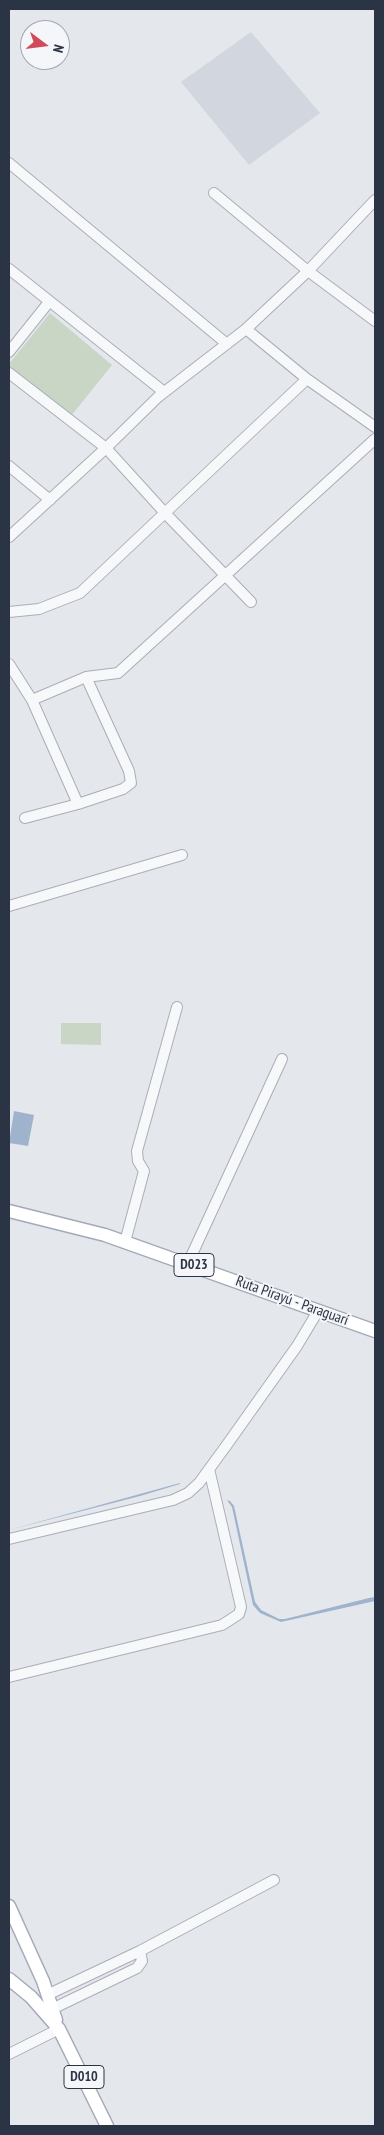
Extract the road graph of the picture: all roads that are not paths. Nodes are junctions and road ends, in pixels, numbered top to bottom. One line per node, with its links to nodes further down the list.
1 (9, 164): 9 (street)
2 (214, 193): 5 (street)
3 (375, 200): 5 (street)
4 (9, 269): 6 (street)
5 (308, 271): 7 (street); 8 (street)
6 (49, 302): 10 (street); 13 (street)
7 (375, 321)
8 (246, 329): 9 (street); 12 (street)
9 (227, 344): 13 (street)
10 (9, 352)
11 (9, 373): 16 (street)
12 (307, 379): 14 (street); 19 (street)
13 (164, 392): 16 (street)
14 (375, 426)
15 (375, 439): 21 (street)
16 (106, 448): 18 (street); 19 (street)
17 (9, 466): 18 (street)
18 (50, 500): 20 (street)
19 (165, 513): 21 (street); 23 (street)
20 (9, 538)
21 (225, 575): 22 (street); 25 (street)
22 (251, 602)
23 (9, 612)
24 (9, 664): 26 (street)
25 (86, 677): 26 (street); 27 (street)
26 (32, 700): 27 (street)
27 (78, 804): 28 (street)
28 (24, 818)
29 (182, 855): 30 (street)
30 (9, 906)
31 (177, 1007): 34 (street)
32 (282, 1059): 35 (street)
33 (9, 1211): 34 (main road, Ruta Pirayú - Paraguarí / D023)
34 (125, 1242): 35 (main road, Ruta Pirayú - Paraguarí / D023)
35 (188, 1263): 36 (main road, Ruta Pirayú - Paraguarí / D023)
36 (318, 1311): 37 (main road, Ruta Pirayú - Paraguarí / D023); 38 (street)
37 (375, 1331)
38 (209, 1469): 39 (street); 40 (street)
39 (9, 1539)
40 (9, 1677)
41 (274, 1880): 43 (street)
42 (9, 1906): 45 (main road)
43 (140, 1951): 47 (street); 48 (street)
44 (9, 1979): 46 (main road, D010)
45 (43, 1981): 46 (main road); 47 (main road)
46 (26, 1992): 49 (main road, D010)
47 (47, 1995): 48 (main road)
48 (52, 2009): 49 (main road)
49 (59, 2029): 50 (street); 51 (main road, D010)
50 (9, 2054)
51 (108, 2126)

